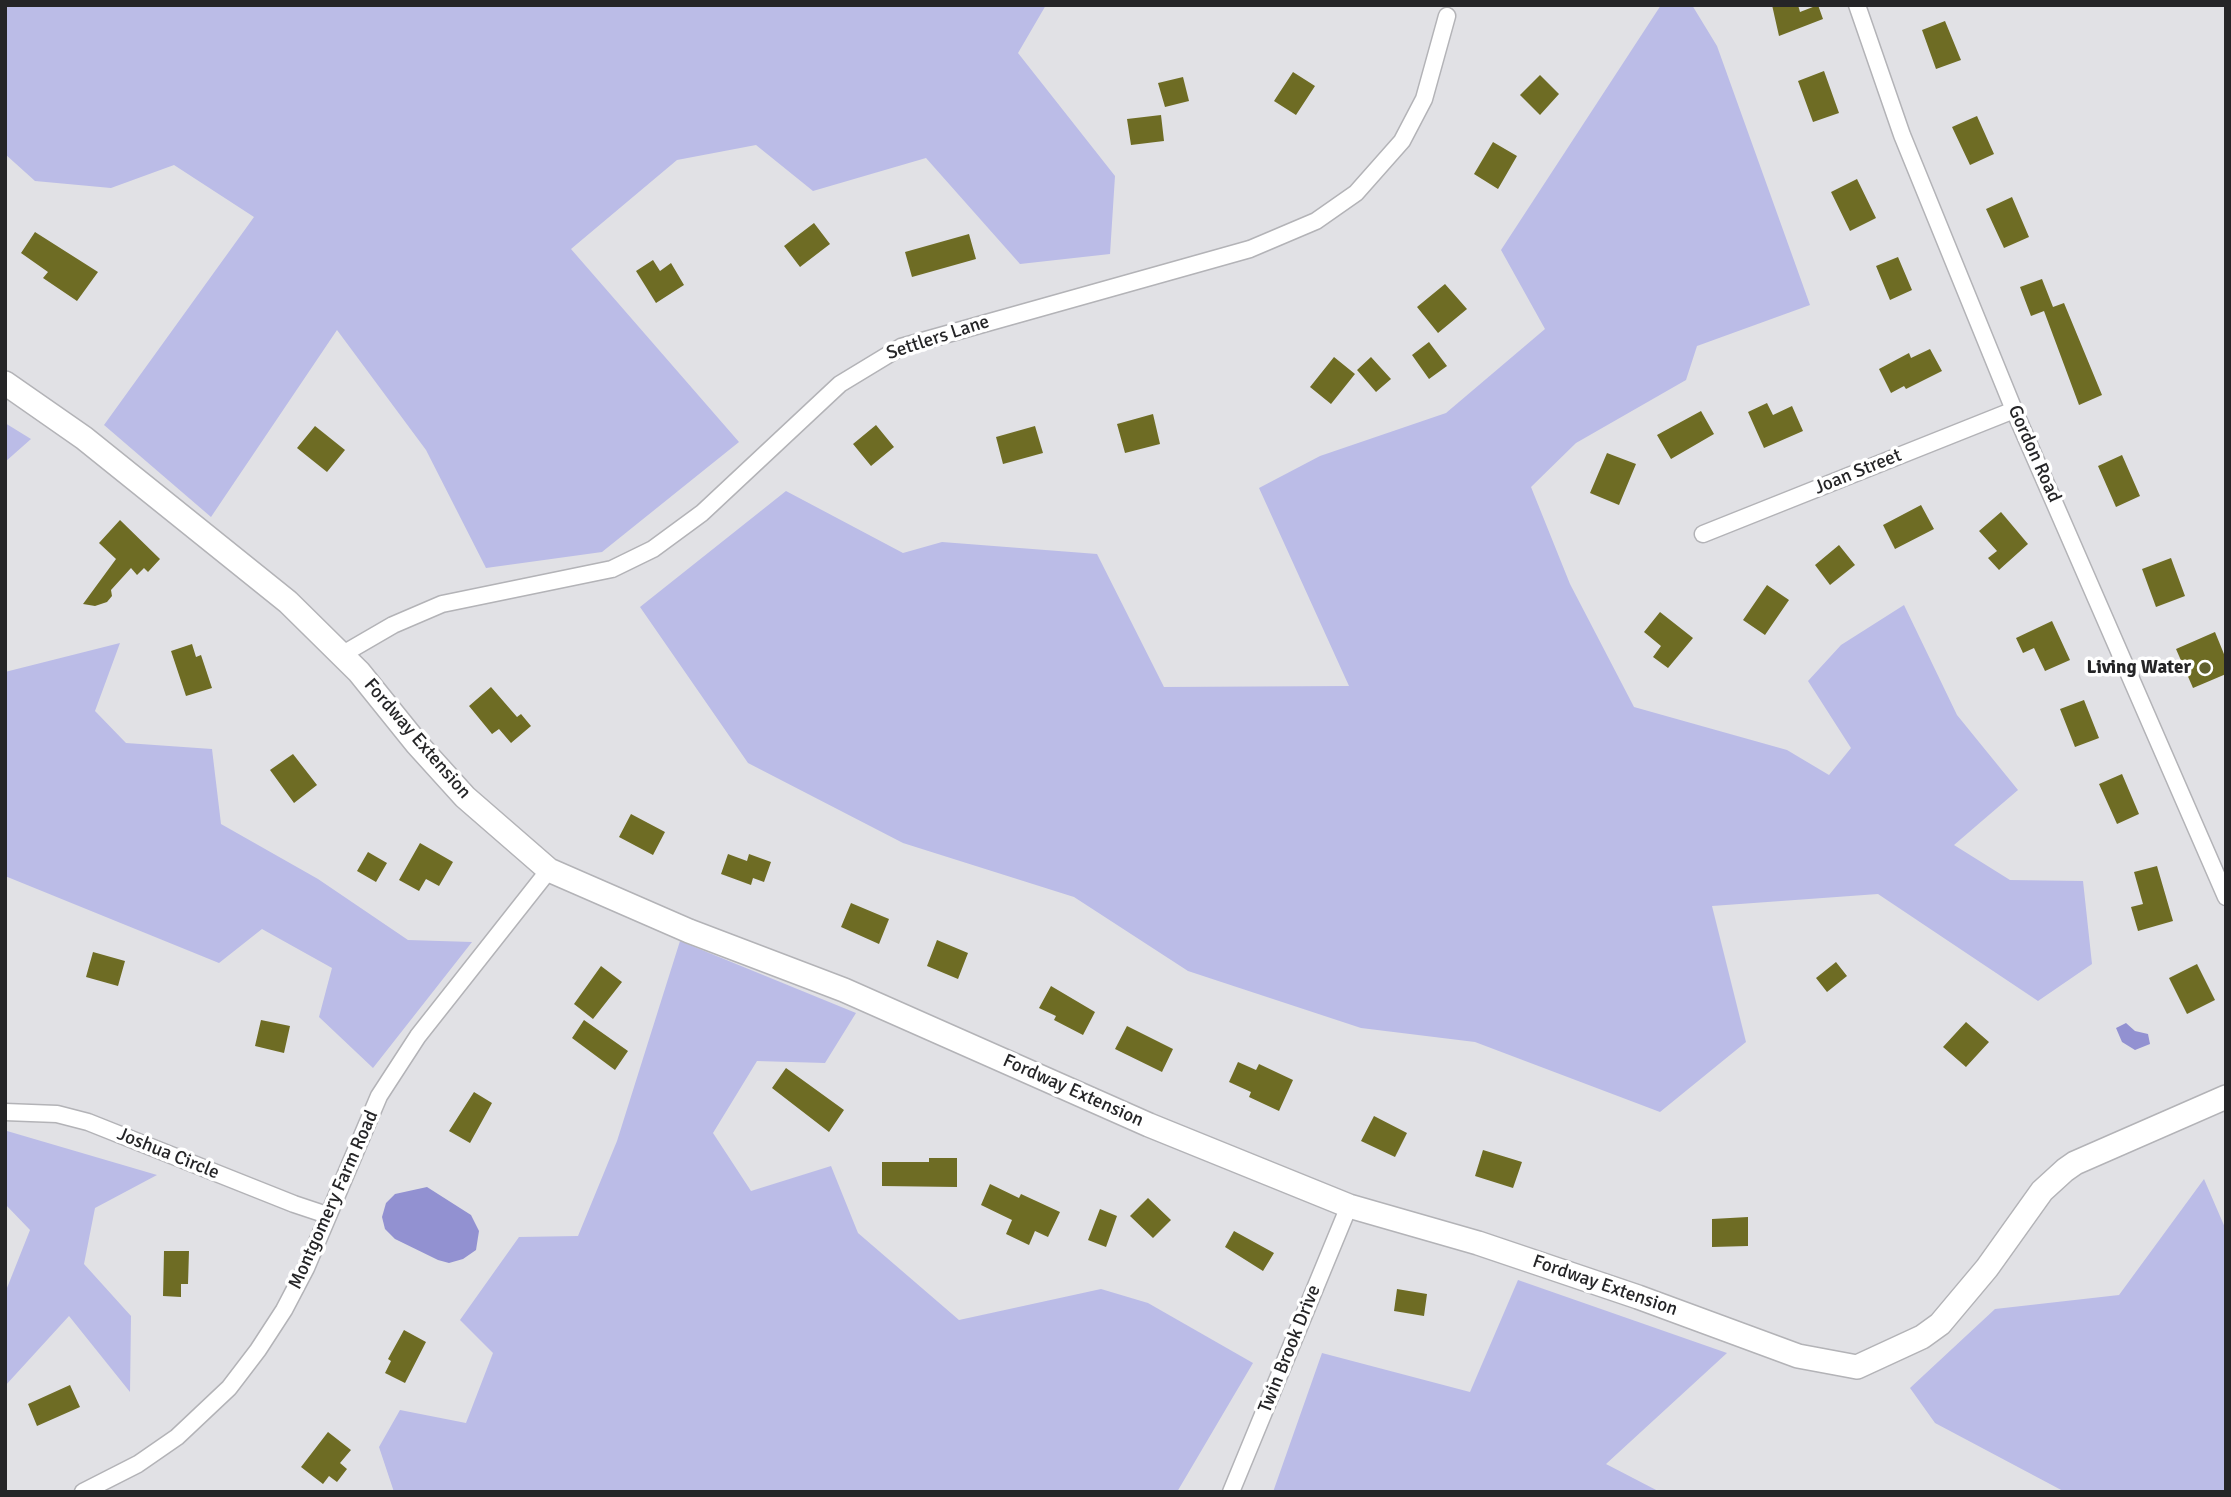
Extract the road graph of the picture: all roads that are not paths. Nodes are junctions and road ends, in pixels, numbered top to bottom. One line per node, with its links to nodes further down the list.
1 (1857, 5): 4 (street, Gordon Road)
2 (1447, 16): 6 (street, Settlers Lane)
3 (5, 383): 6 (street, Fordway Extension)
4 (2014, 410): 5 (street, Joan Street); 8 (street, Gordon Road)
5 (1703, 534)
6 (343, 654): 7 (street, Fordway Extension)
7 (549, 870): 11 (street, Fordway Extension); 12 (street, Montgomery Farm Road)
8 (2226, 897)
9 (2226, 1097): 11 (street, Fordway Extension)
10 (5, 1112): 12 (street, Joshua Circle)
11 (1349, 1206): 14 (street, Twin Brook Drive)
12 (327, 1215): 13 (street, Montgomery Farm Road)
13 (83, 1492)
14 (1231, 1492)

